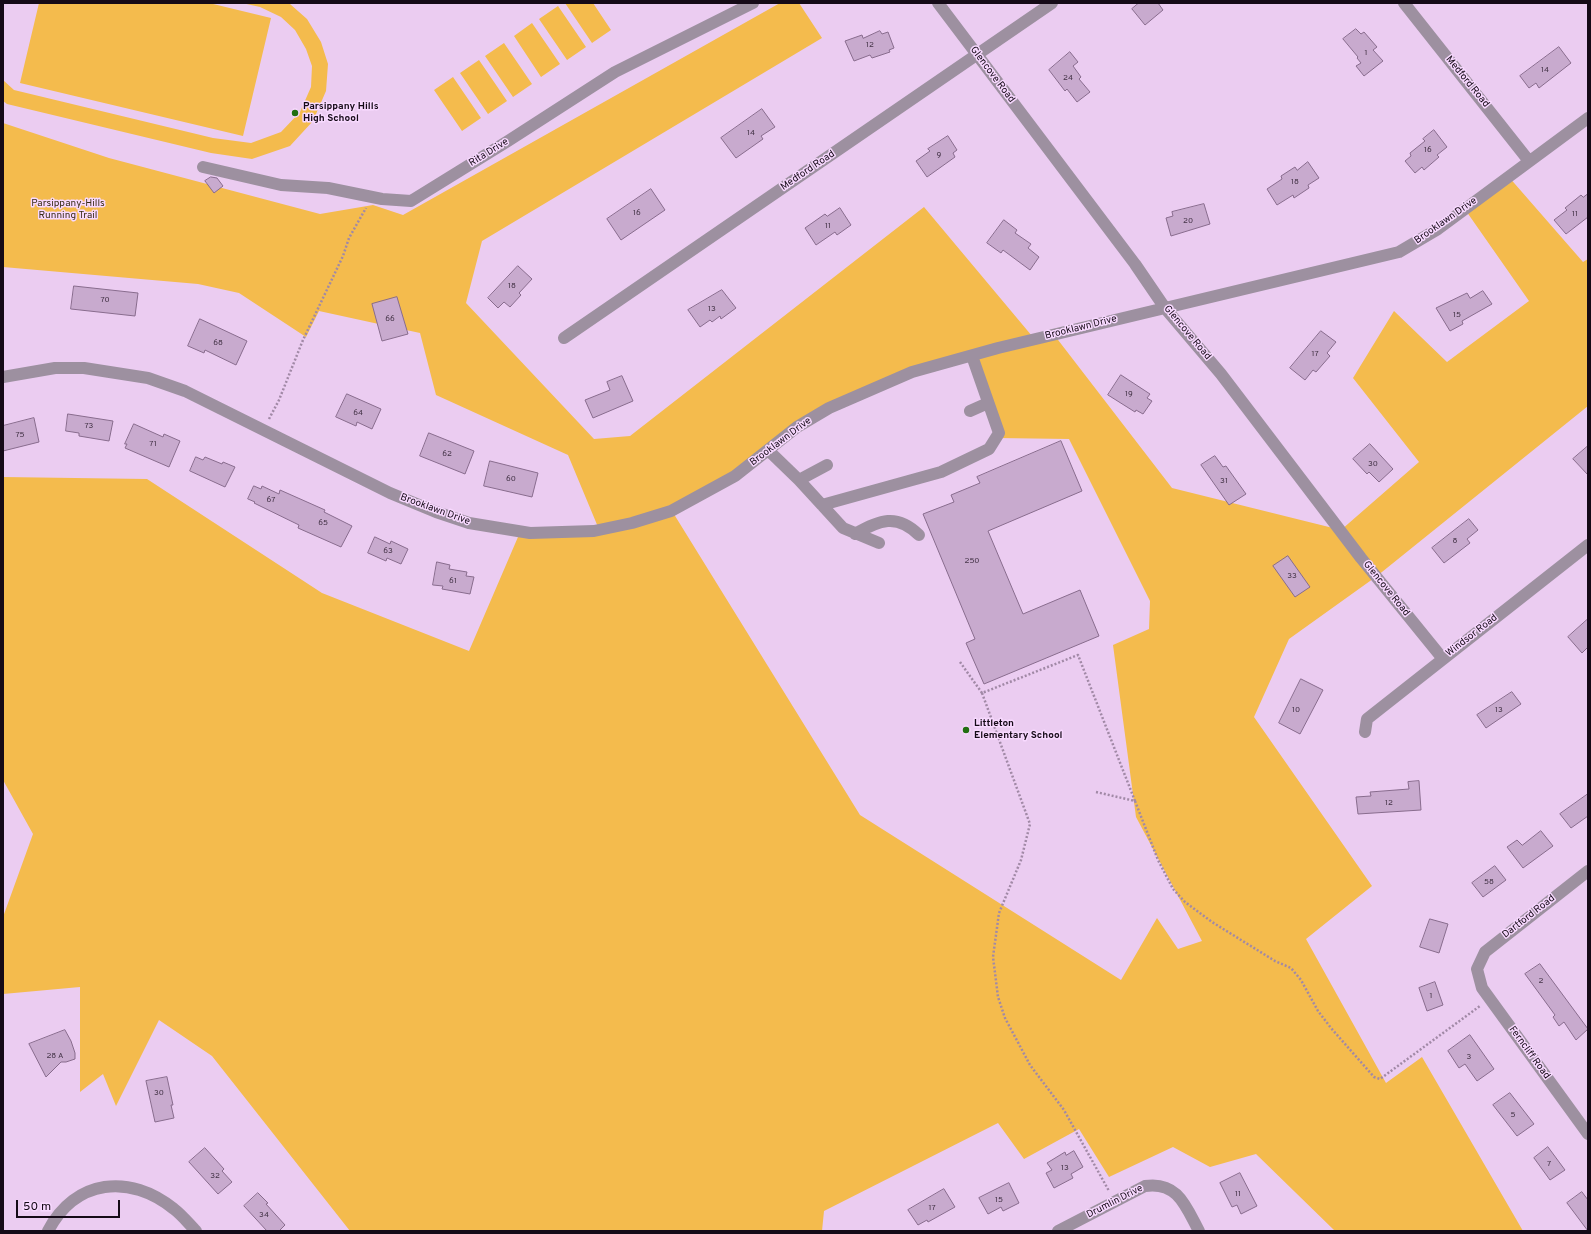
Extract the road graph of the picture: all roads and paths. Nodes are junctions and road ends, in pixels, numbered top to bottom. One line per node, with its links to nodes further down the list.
1 (753, 3): 9 (street, Rita Drive)
2 (938, 3): 5 (street, Glencove Road)
3 (1052, 3): 5 (street, Medford Road)
4 (1404, 3): 7 (street, Medford Road)
5 (976, 55): 10 (street, Glencove Road); 11 (street, Medford Road)
6 (1588, 118): 7 (street, Brooklawn Drive)
7 (1529, 161): 10 (street, Brooklawn Drive)
8 (203, 167): 9 (street, Rita Drive)
9 (374, 198): 16 (path)
10 (1165, 308): 12 (street, Brooklawn Drive); 25 (street, Glencove Road)
11 (564, 338)
12 (972, 356): 14 (street); 17 (street, Brooklawn Drive)
13 (3, 377): 16 (street, Brooklawn Drive)
14 (988, 404): 15 (street); 20 (street)
15 (970, 411)
16 (264, 430): 17 (street, Brooklawn Drive)
17 (768, 450): 19 (street)
18 (827, 465): 19 (street)
19 (799, 480): 20 (street)
20 (822, 505): 21 (street)
21 (854, 534): 22 (street); 23 (street)
22 (920, 535)
23 (879, 543)
24 (1588, 546): 25 (street, Windsor Road)
25 (1443, 659): 28 (street, Windsor Road)
26 (960, 662): 27 (path)
27 (982, 694): 30 (path); 35 (path)
28 (1365, 732)
29 (1096, 792): 30 (path)
30 (1135, 801): 33 (path)
31 (1588, 871): 32 (street, Dartford Road)
32 (1477, 969): 33 (street, Ferncliff Road)
33 (1491, 999): 34 (street, Ferncliff Road)
34 (1588, 1134)
35 (1115, 1202): 38 (street, Drumlin Drive); 39 (street, Drumlin Drive)
36 (48, 1231): 37 (street)
37 (196, 1231)
38 (1058, 1231)
39 (1199, 1231)

